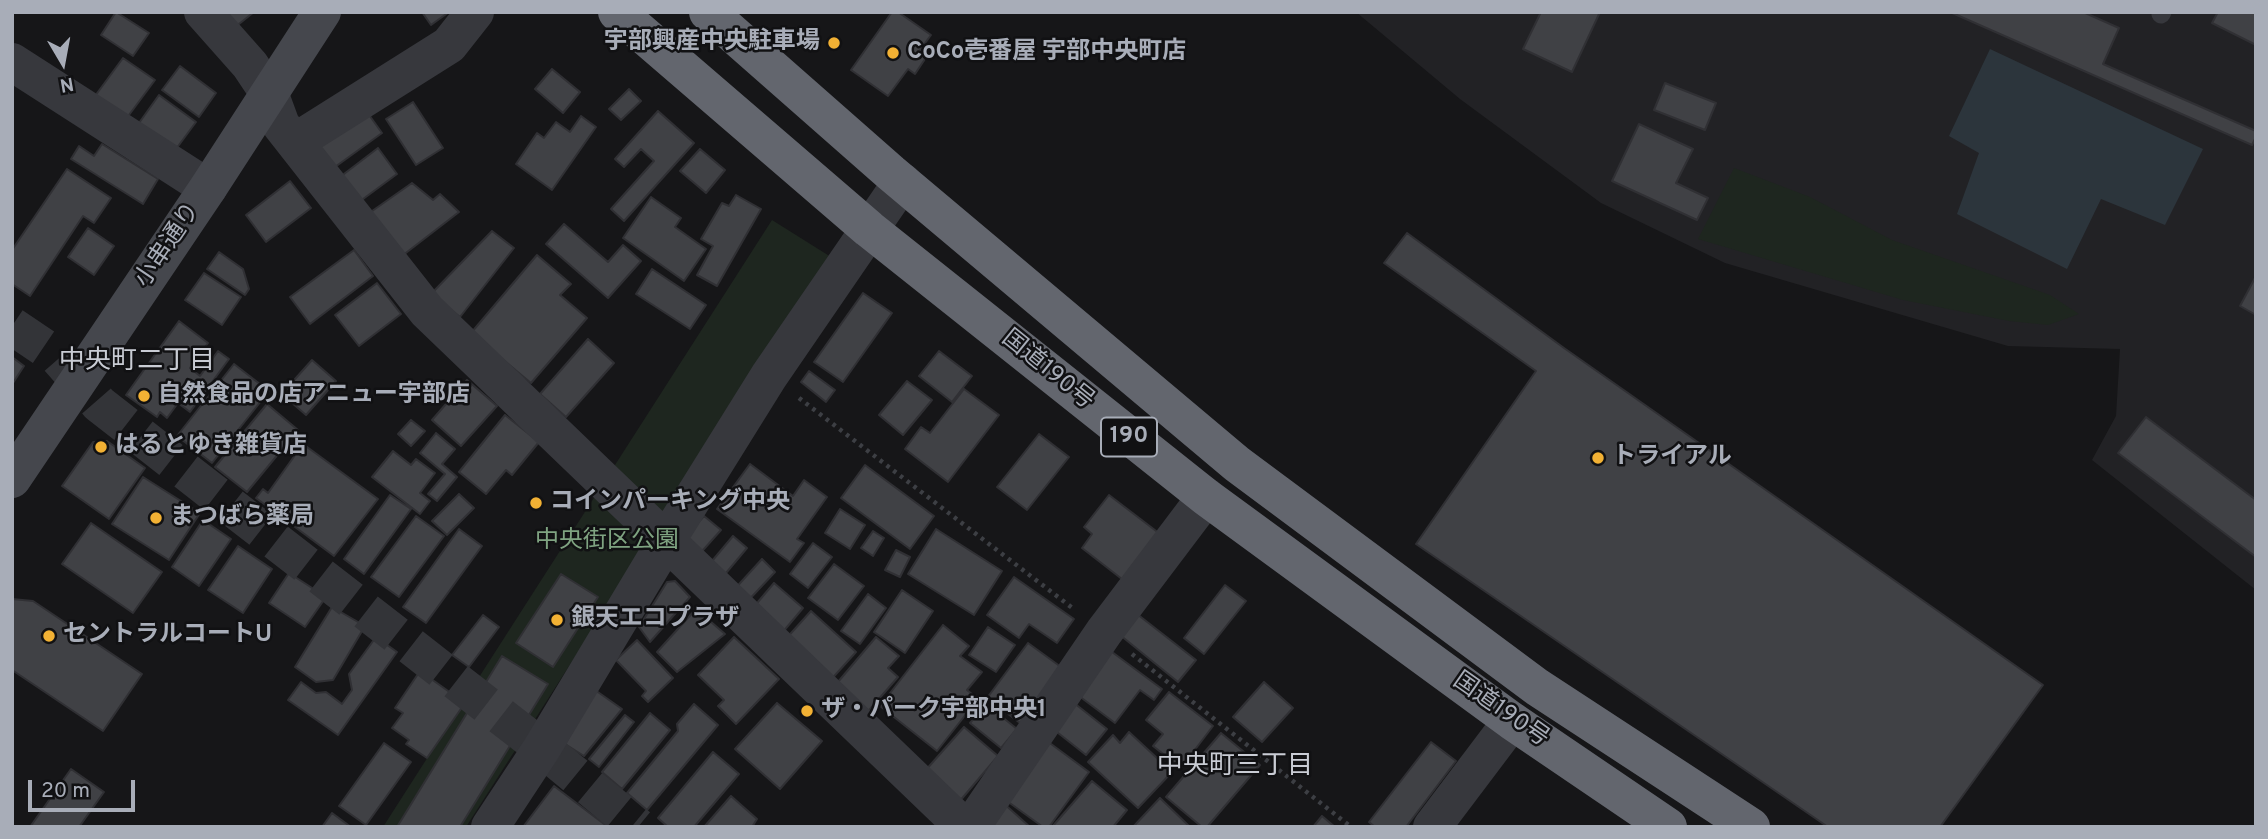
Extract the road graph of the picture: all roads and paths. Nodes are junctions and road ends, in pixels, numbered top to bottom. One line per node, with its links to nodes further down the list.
1 (203, 12): 7 (street)
2 (322, 12): 7 (street, 小串通り)
3 (475, 12): 8 (street)
4 (617, 12): 11 (highway, 国道190号 / 190)
5 (708, 12): 9 (highway, 国道190号 / 190)
6 (12, 62): 10 (street)
7 (270, 95): 8 (street); 10 (street, 小串通り)
8 (295, 142): 15 (street)
9 (902, 182): 11 (street); 24 (highway, 国道190号 / 190)
10 (208, 188): 13 (street, 小串通り)
11 (869, 229): 12 (street); 14 (highway, 国道190号 / 190)
12 (769, 376): 15 (street); 16 (path)
13 (12, 479)
14 (1206, 498): 16 (street); 17 (highway, 国道190号 / 190)
15 (665, 543): 18 (street); 19 (street)
16 (1104, 632): 20 (street); 21 (path)
17 (1512, 721): 22 (street); 23 (highway, 国道190号 / 190)
18 (490, 827)
19 (964, 827)
20 (971, 827)
21 (1351, 827)
22 (1432, 827)
23 (1668, 827)
24 (1751, 827)

